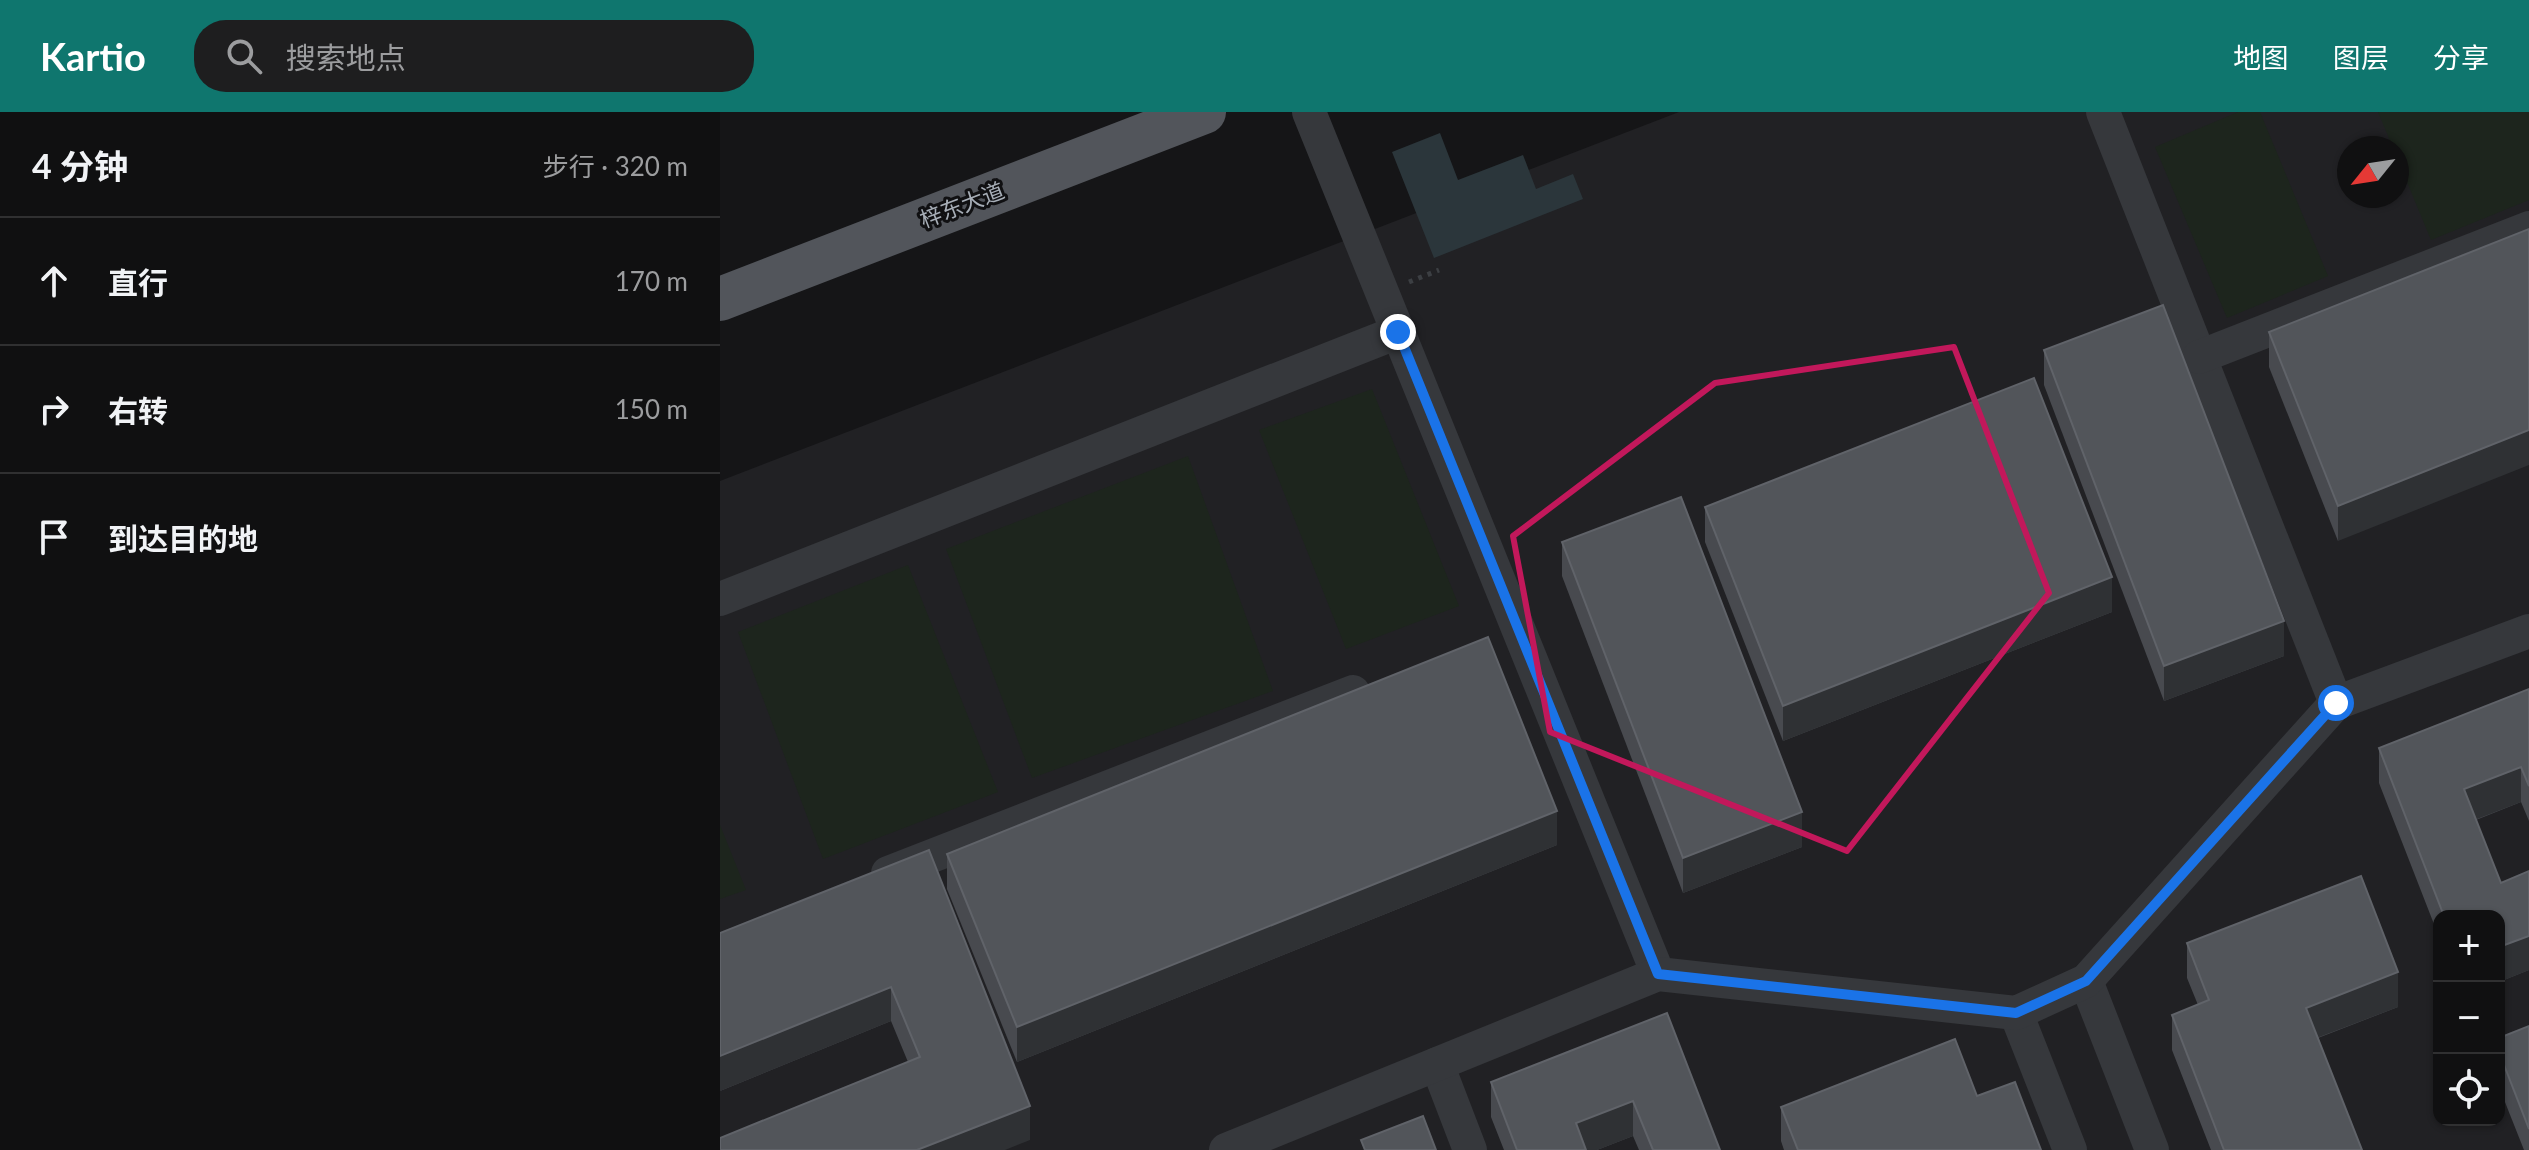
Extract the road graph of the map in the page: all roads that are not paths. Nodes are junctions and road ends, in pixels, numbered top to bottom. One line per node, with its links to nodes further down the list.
1 (1204, 112): 5 (main road, 梓东大道)
2 (1309, 112): 6 (lane)
3 (2103, 112): 7 (lane)
4 (2529, 228): 7 (lane)
5 (720, 299)
6 (1398, 332): 8 (lane); 13 (lane)
7 (2199, 357): 11 (lane)
8 (720, 599)
9 (2529, 631): 11 (lane)
10 (1385, 679): 12 (lane)
11 (2336, 703): 14 (lane)
12 (853, 887)
13 (1658, 974): 15 (lane); 16 (lane)
14 (2086, 981): 15 (lane); 20 (lane)
15 (2016, 1013): 19 (lane)
16 (1437, 1064): 17 (lane); 18 (lane)
17 (1226, 1150)
18 (1470, 1150)
19 (2070, 1150)
20 (2152, 1150)

